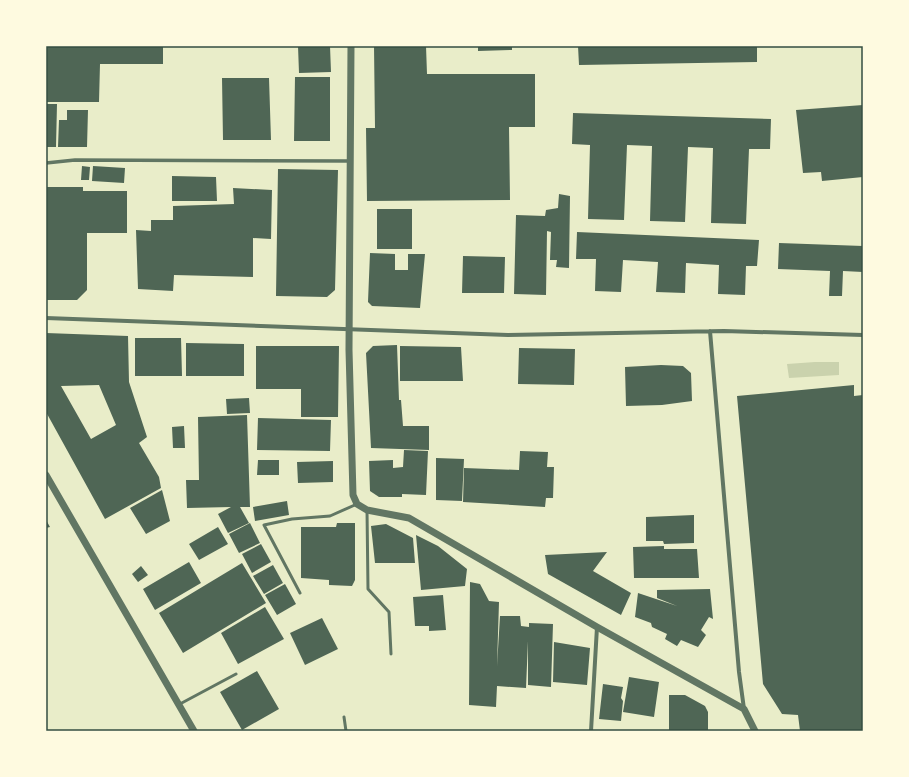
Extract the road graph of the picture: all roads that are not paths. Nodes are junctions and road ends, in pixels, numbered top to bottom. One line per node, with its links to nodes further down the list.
1 (351, 46): 2 (street)
2 (350, 161): 3 (street); 5 (street)
3 (46, 163)
4 (46, 318): 5 (street)
5 (349, 330): 6 (street); 9 (street)
6 (710, 331): 7 (street); 16 (street)
7 (863, 336)
8 (46, 475): 15 (street)
9 (357, 504): 10 (street); 11 (lane)
10 (367, 510): 12 (street); 13 (lane)
11 (300, 593)
12 (597, 628): 16 (street); 20 (street)
13 (392, 654)
14 (236, 674): 15 (lane)
15 (178, 705): 18 (street)
16 (744, 709): 21 (street)
17 (344, 717): 19 (lane)
18 (194, 731)
19 (346, 731)
20 (591, 731)
21 (755, 731)

